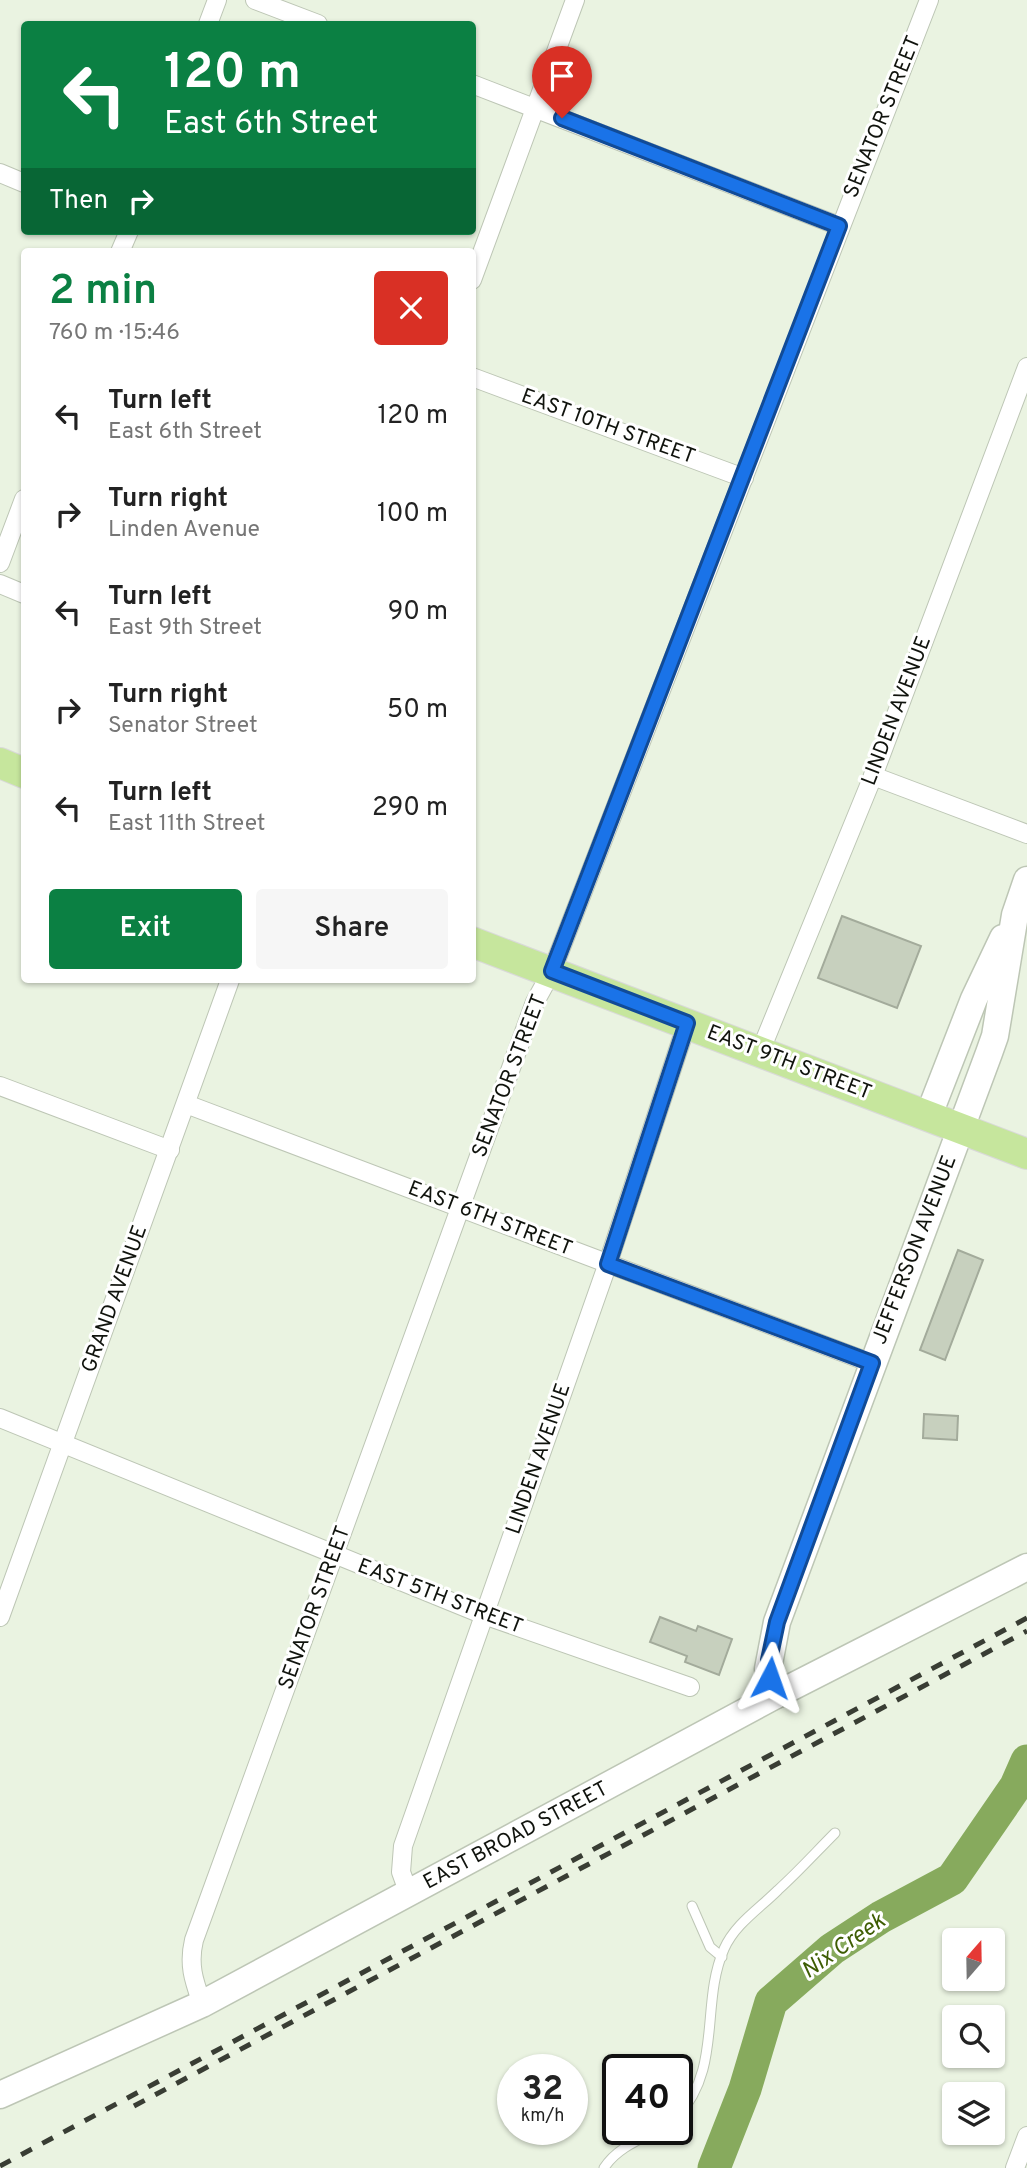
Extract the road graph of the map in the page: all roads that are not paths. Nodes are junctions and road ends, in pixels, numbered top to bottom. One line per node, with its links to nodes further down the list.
1 (218, 0): 5 (street)
2 (255, 0): 6 (street)
3 (575, 0): 8 (street)
4 (929, 0): 11 (street, SENATOR STREET)
5 (209, 21)
6 (310, 21)
7 (476, 86): 8 (street)
8 (536, 109): 11 (street); 12 (street)
9 (0, 173): 10 (street)
10 (21, 182)
11 (839, 226): 15 (street, SENATOR STREET)
12 (476, 269)
13 (1027, 367): 22 (street, LINDEN AVENUE)
14 (476, 378): 15 (street, EAST 10TH STREET)
15 (744, 478): 27 (street, SENATOR STREET)
16 (21, 507): 17 (street)
17 (0, 563)
18 (0, 584): 19 (street)
19 (21, 593)
20 (0, 763): 21 (main road)
21 (21, 772)
22 (873, 776): 23 (street); 30 (street, LINDEN AVENUE)
23 (1027, 834)
24 (1027, 880): 25 (street, JEFFERSON AVENUE)
25 (1015, 915): 33 (street); 34 (street, JEFFERSON AVENUE)
26 (476, 943): 27 (main road, EAST 9TH STREET)
27 (552, 971): 29 (main road, EAST 9TH STREET); 37 (street, SENATOR STREET)
28 (229, 983): 32 (street, GRAND AVENUE)
29 (687, 1023): 30 (main road, EAST 9TH STREET); 38 (street, LINDEN AVENUE)
30 (760, 1052): 33 (main road, EAST 9TH STREET)
31 (0, 1086): 35 (street)
32 (186, 1104): 35 (street, GRAND AVENUE); 37 (street, EAST 6TH STREET)
33 (928, 1117): 34 (main road, EAST 9TH STREET)
34 (960, 1130): 36 (main road, EAST 9TH STREET); 39 (street, JEFFERSON AVENUE)
35 (170, 1150): 41 (street, GRAND AVENUE)
36 (1027, 1154)
37 (461, 1208): 38 (street, EAST 6TH STREET); 42 (street, SENATOR STREET)
38 (608, 1264): 39 (street, EAST 6TH STREET); 44 (street, LINDEN AVENUE)
39 (872, 1363): 47 (street, JEFFERSON AVENUE)
40 (0, 1419): 41 (street, EAST 5TH STREET)
41 (61, 1442): 42 (street, EAST 5TH STREET); 45 (street, GRAND AVENUE)
42 (335, 1556): 44 (street, EAST 5TH STREET); 52 (street, SENATOR STREET)
43 (1027, 1567): 47 (street, EAST BROAD STREET)
44 (484, 1615): 46 (street, EAST 5TH STREET); 49 (street, LINDEN AVENUE)
45 (0, 1617)
46 (690, 1687)
47 (776, 1695): 49 (street, EAST BROAD STREET)
48 (835, 1833): 51 (lane)
49 (409, 1894): 52 (street, EAST BROAD STREET)
50 (692, 1906): 51 (lane)
51 (722, 1957): 54 (lane)
52 (202, 2004): 53 (street, EAST BROAD STREET)
53 (0, 2095)
54 (693, 2095)
55 (1027, 2136): 58 (street)
56 (630, 2145): 57 (lane)
57 (604, 2168)
58 (1015, 2168)

